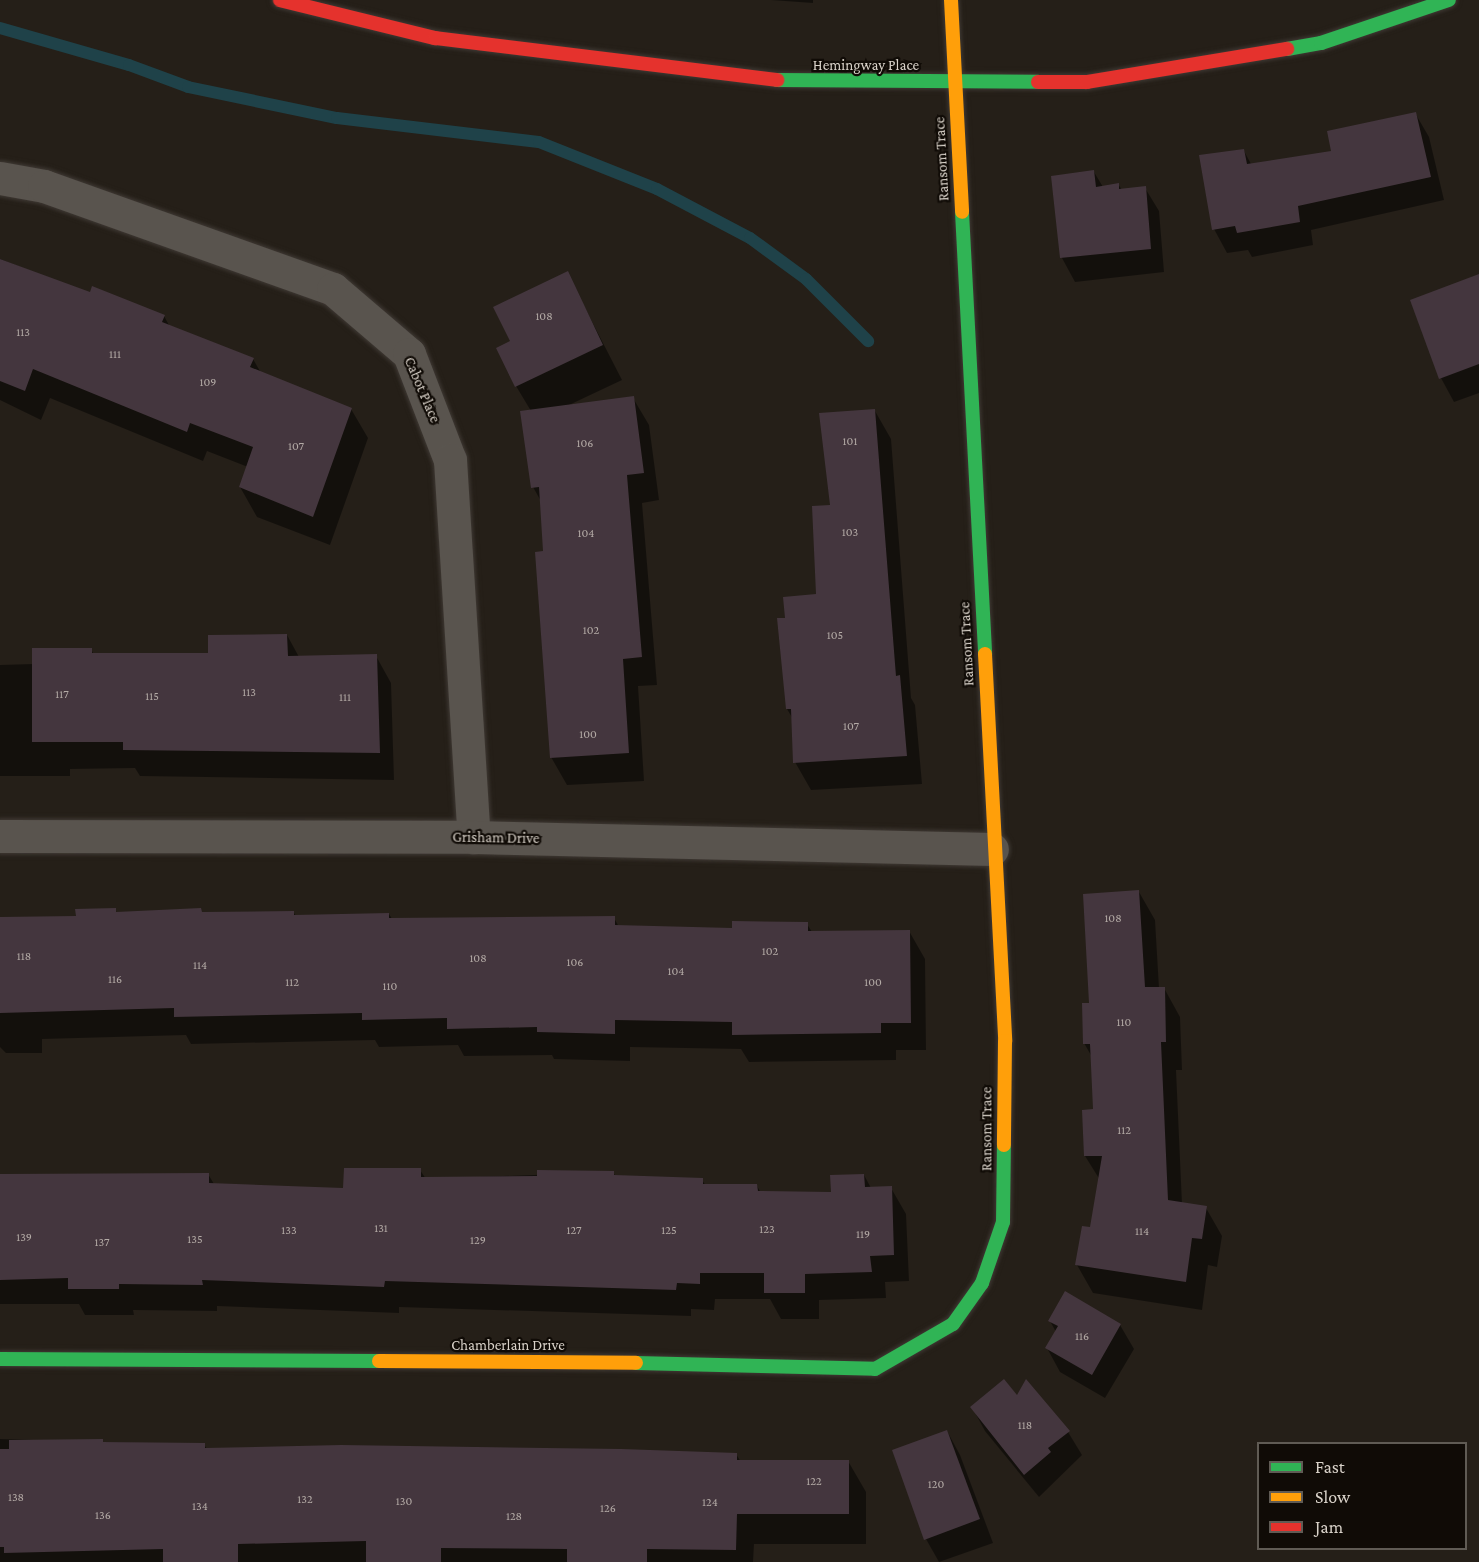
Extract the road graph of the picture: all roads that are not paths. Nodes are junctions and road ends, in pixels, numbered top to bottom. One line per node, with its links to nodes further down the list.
1 (280, 0): 4 (street, Hemingway Place)
2 (951, 0): 4 (street, Ransom Trace)
3 (1449, 0): 4 (street, Hemingway Place)
4 (954, 82): 8 (street, Ransom Trace)
5 (0, 178): 7 (street, Cabot Place)
6 (0, 836): 7 (street, Grisham Drive)
7 (474, 837): 8 (street, Grisham Drive)
8 (992, 849): 9 (street, Ransom Trace)
9 (982, 1283): 10 (street, Chamberlain Drive)
10 (0, 1359)

